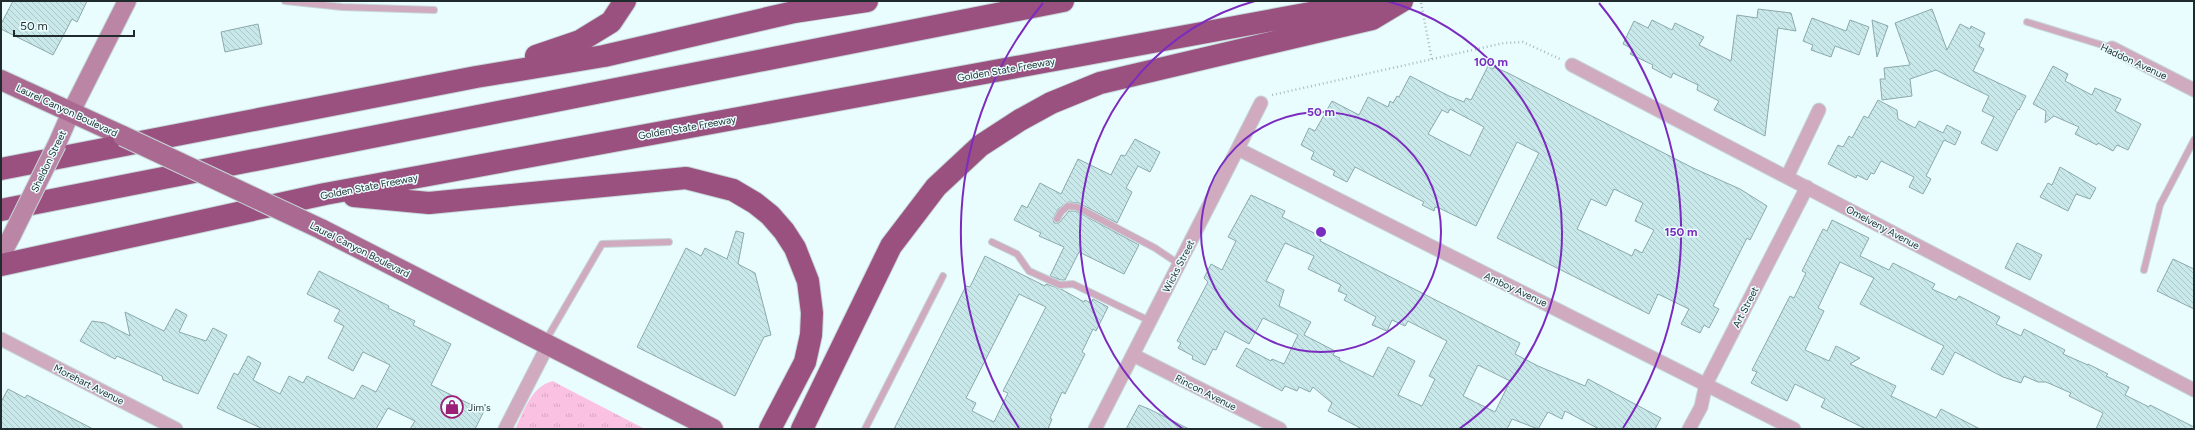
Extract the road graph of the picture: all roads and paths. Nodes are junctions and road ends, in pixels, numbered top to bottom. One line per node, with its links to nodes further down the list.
1 (127, 1): 19 (main road, Sheldon Street)
2 (285, 1): 9 (lane)
3 (625, 1): 14 (highway)
4 (867, 1): 14 (highway)
5 (1063, 1): 26 (highway)
6 (1376, 1): 25 (highway, Golden State Freeway)
7 (1402, 1): 45 (highway)
8 (1421, 1): 12 (path)
9 (434, 10)
10 (2027, 22): 11 (lane, Haddon Avenue)
11 (2112, 48): 16 (street, Haddon Avenue)
12 (1432, 60): 13 (path); 17 (path)
13 (1572, 65): 23 (street, Omelveny Avenue)
14 (476, 76): 22 (highway)
15 (1, 80): 19 (main road, Laurel Canyon Boulevard)
16 (2194, 90)
17 (1261, 103): 21 (street, Wicks Street)
18 (1819, 110): 23 (street)
19 (71, 112): 30 (main road, Sheldon Street, bridge); 37 (main road, Laurel Canyon Boulevard, bridge)
20 (2194, 140): 33 (lane)
21 (1238, 149): 31 (street, Wicks Street); 39 (street, Amboy Avenue)
22 (1, 169)
23 (1787, 177): 24 (street, Omelveny Avenue)
24 (1807, 188): 39 (street, Art Street); 40 (street, Omelveny Avenue)
25 (325, 194): 32 (highway, Golden State Freeway); 44 (highway)
26 (1, 210)
27 (1057, 219): 31 (lane)
28 (669, 242): 37 (lane)
29 (992, 242): 35 (lane)
30 (1, 256)
31 (1179, 264): 35 (street, Wicks Street)
32 (1, 265)
33 (2144, 270)
34 (943, 276): 46 (lane)
35 (1150, 321): 38 (street, Wicks Street)
36 (1, 339): 41 (street, Morehart Avenue)
37 (546, 344): 42 (street); 43 (main road, Laurel Canyon Boulevard)
38 (1133, 355): 47 (street, Wicks Street); 48 (street, Rincon Avenue)
39 (1706, 384): 49 (street, Art Street); 50 (street, Amboy Avenue)
40 (2194, 390)
41 (176, 429)
42 (505, 429)
43 (714, 429)
44 (770, 429)
45 (802, 429)
46 (865, 429)
47 (1095, 429)
48 (1280, 429)
49 (1689, 429)
50 (1794, 429)

